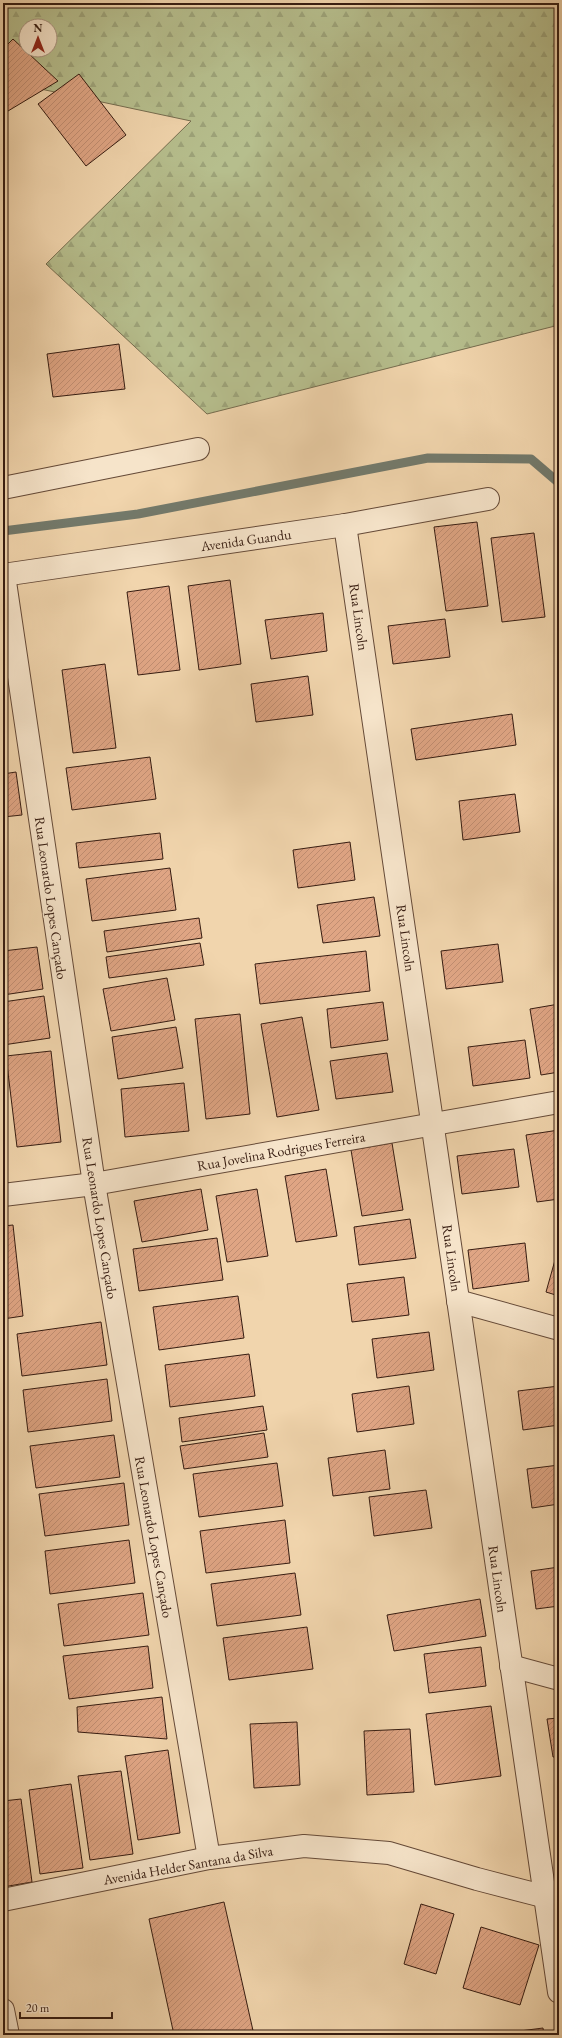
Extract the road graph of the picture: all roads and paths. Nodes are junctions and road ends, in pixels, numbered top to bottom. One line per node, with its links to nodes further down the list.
1 (198, 450): 2 (street)
2 (3, 488)
3 (488, 499): 4 (street, Avenida Guandu)
4 (345, 525): 5 (street, Avenida Guandu); 7 (street, Rua Lincoln)
5 (3, 575): 8 (street, Rua Leonardo Lopes Cançado)
6 (559, 1102): 7 (street, Rua Jovelina Rodrigues Ferreira)
7 (433, 1124): 8 (street, Rua Jovelina Rodrigues Ferreira); 10 (street, Rua Lincoln)
8 (94, 1184): 9 (street, Rua Jovelina Rodrigues Ferreira); 14 (street, Rua Leonardo Lopes Cançado)
9 (3, 1195)
10 (458, 1301): 11 (street); 12 (street, Rua Lincoln)
11 (559, 1329)
12 (511, 1666): 13 (street); 15 (street, Rua Lincoln)
13 (559, 1679)
14 (209, 1858): 15 (street, Avenida Helder Santana da Silva); 16 (street, Avenida Helder Santana da Silva)
15 (552, 1899): 17 (street, Rua Lincoln)
16 (3, 1900)
17 (559, 1992)
18 (3, 2010): 19 (street)
19 (8, 2035)

